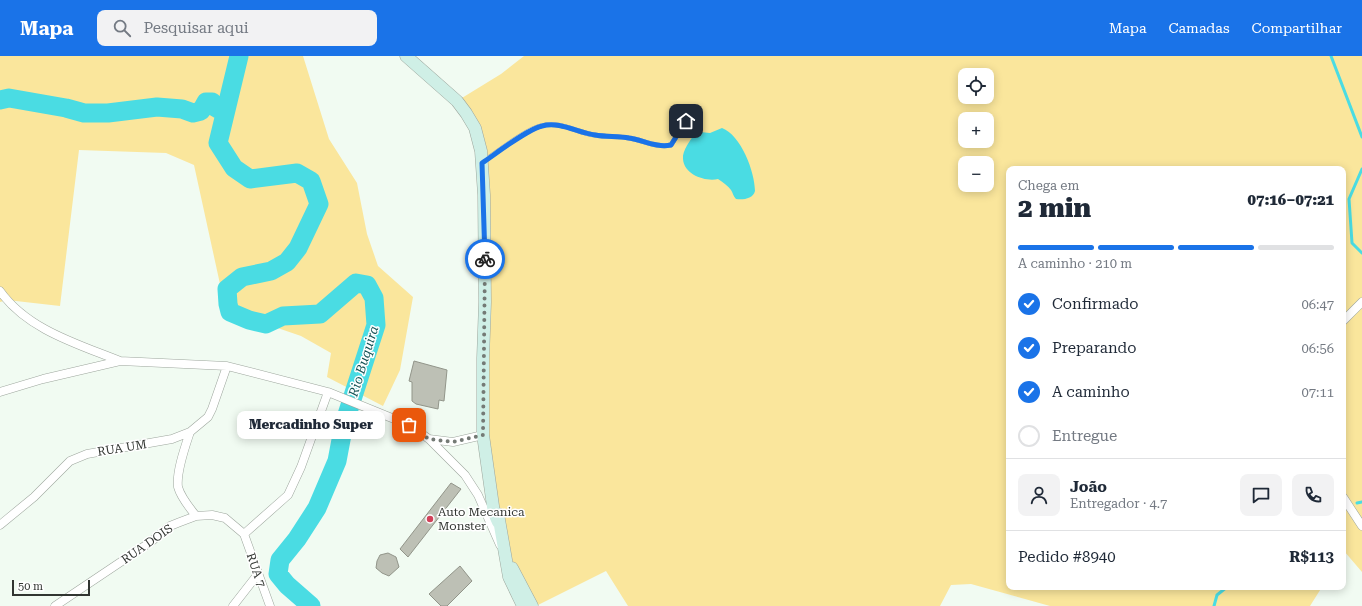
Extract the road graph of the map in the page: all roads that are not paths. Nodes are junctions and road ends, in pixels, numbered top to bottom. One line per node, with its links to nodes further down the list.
1 (406, 56): 3 (main road)
2 (686, 121): 3 (lane)
3 (482, 163): 12 (main road)
4 (0, 291): 7 (street)
5 (1362, 302): 6 (street)
6 (1346, 319)
7 (120, 361): 8 (street); 9 (street)
8 (227, 366): 10 (street); 11 (street, RUA UM)
9 (0, 392)
10 (328, 392): 13 (street); 18 (street)
11 (190, 432): 15 (street); 16 (street, RUA UM)
12 (483, 435): 13 (street); 19 (main road)
13 (429, 439): 19 (street)
14 (1346, 502): 17 (street)
15 (196, 516): 18 (street, RUA DOIS); 22 (street, RUA DOIS)
16 (0, 525)
17 (1362, 526)
18 (244, 534): 20 (street, RUA 7)
19 (504, 556): 24 (main road); 25 (main road)
20 (258, 574): 21 (street, RUA 7); 23 (street)
21 (268, 605)
22 (55, 606)
23 (233, 606)
24 (523, 606)
25 (532, 606)

